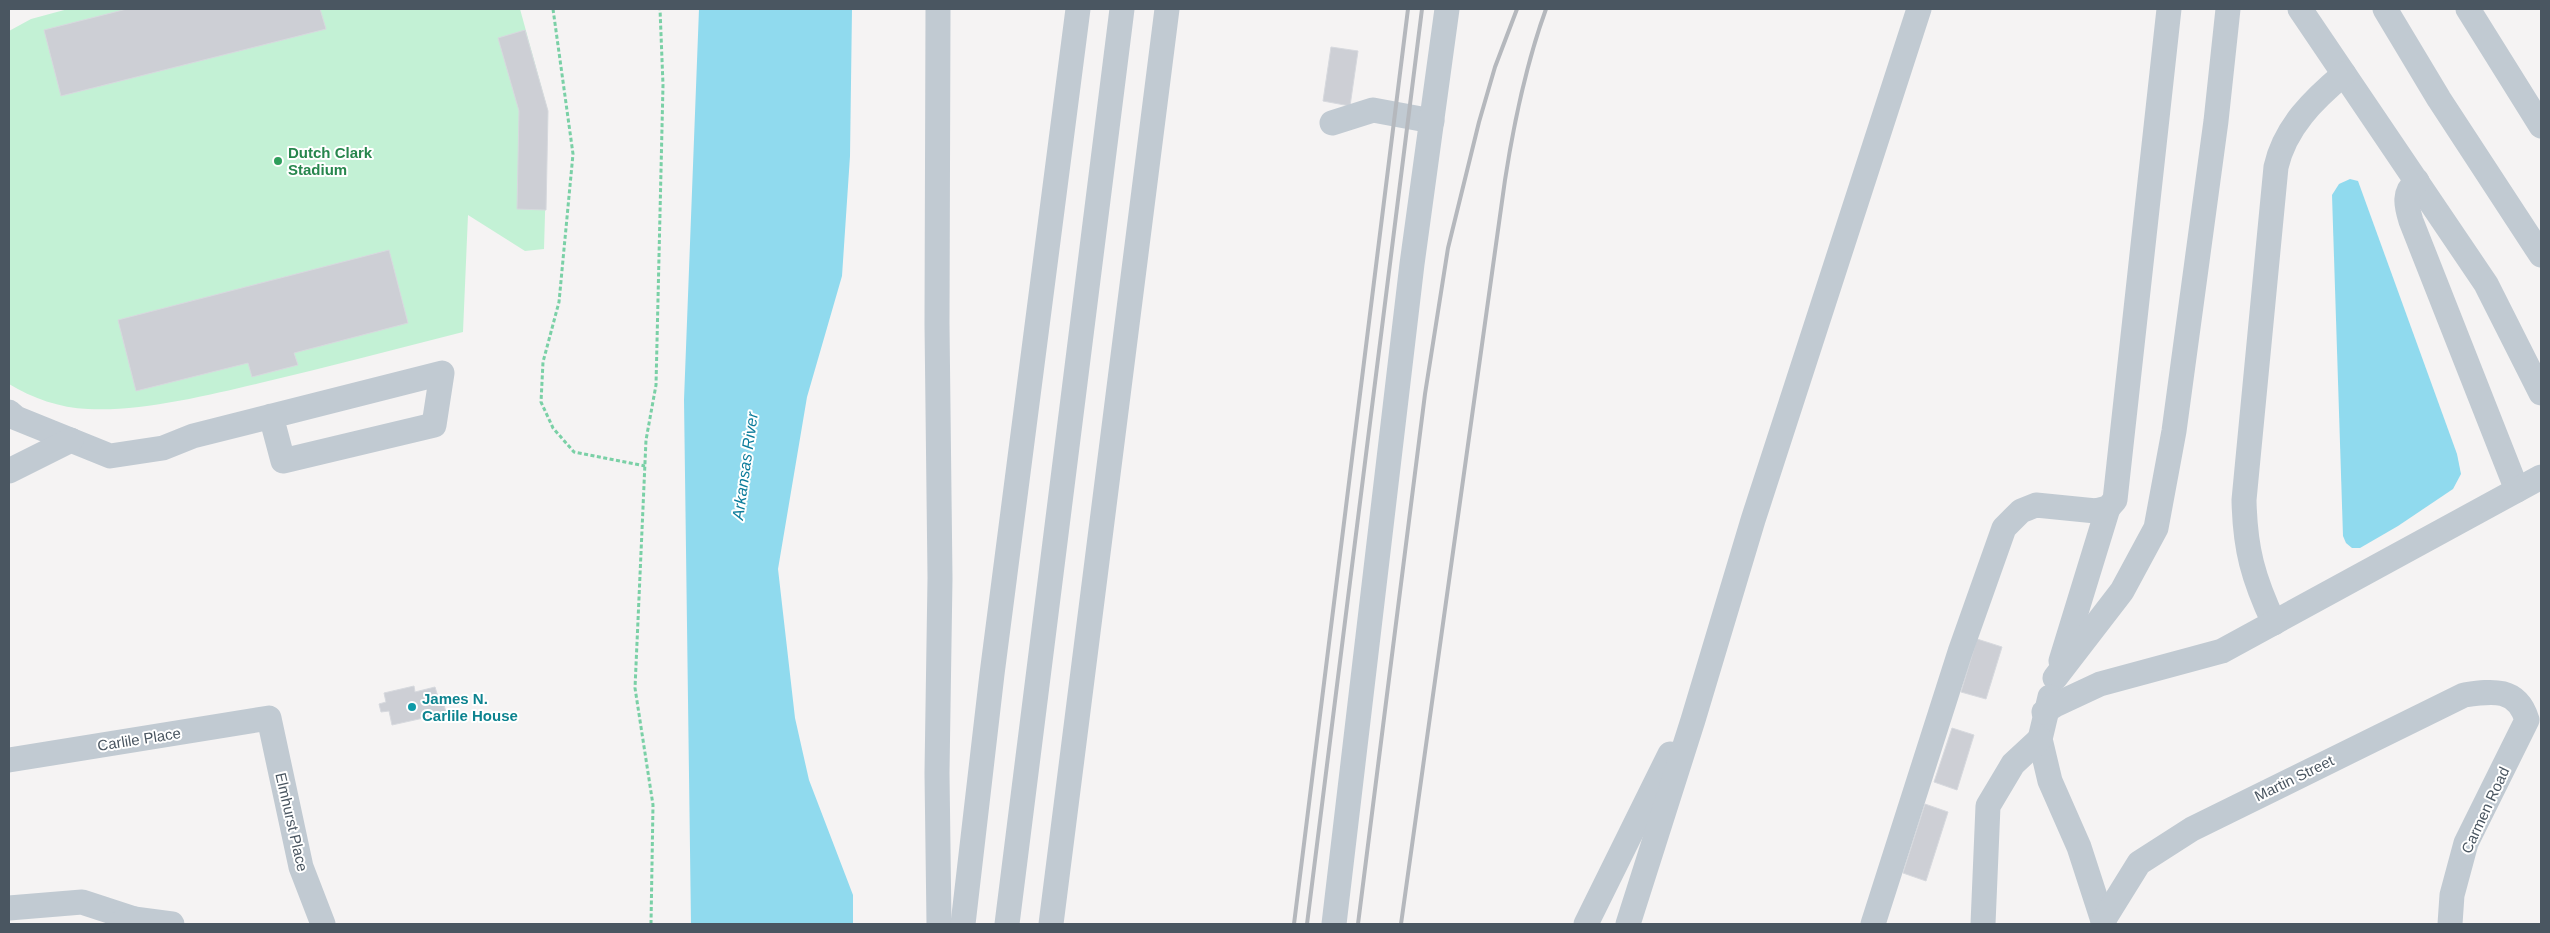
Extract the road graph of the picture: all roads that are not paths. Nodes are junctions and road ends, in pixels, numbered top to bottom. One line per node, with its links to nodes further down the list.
1 (938, 9): 39 (street)
2 (1078, 9): 40 (street)
3 (1122, 9): 41 (street)
4 (1167, 9): 42 (street)
5 (1447, 9): 13 (street)
6 (1919, 9): 28 (street)
7 (2169, 9): 25 (street)
8 (2228, 9): 27 (street)
9 (2300, 9): 12 (street)
10 (2385, 9): 17 (street)
11 (2468, 9): 15 (street)
12 (2344, 74): 16 (street); 26 (street)
13 (1432, 121): 14 (street); 43 (street)
14 (1332, 123)
15 (2541, 126)
16 (2417, 181): 18 (street); 24 (street)
17 (2541, 255)
18 (2541, 393)
19 (9, 412): 21 (street)
20 (271, 416): 20 (street); 21 (street)
21 (71, 440): 22 (street)
22 (9, 471)
23 (2541, 476): 24 (street)
24 (2517, 490): 26 (street)
25 (2108, 508): 27 (street); 46 (street)
26 (2274, 623): 30 (street)
27 (2055, 678): 30 (street)
28 (1702, 692): 44 (street); 45 (street)
29 (2518, 701): 36 (street, Martin Street); 48 (street, Carmen Road)
30 (2044, 712): 32 (street)
31 (270, 718): 33 (street, Carlile Place); 38 (street, Elmhurst Place)
32 (2040, 739): 36 (street); 47 (street)
33 (9, 760)
34 (9, 908): 35 (street)
35 (126, 922): 37 (street)
36 (2104, 922)
37 (172, 924)
38 (323, 924)
39 (939, 924)
40 (963, 924)
41 (1007, 924)
42 (1051, 924)
43 (1334, 924)
44 (1586, 924)
45 (1628, 924)
46 (1874, 924)
47 (1983, 924)
48 (2450, 924)

